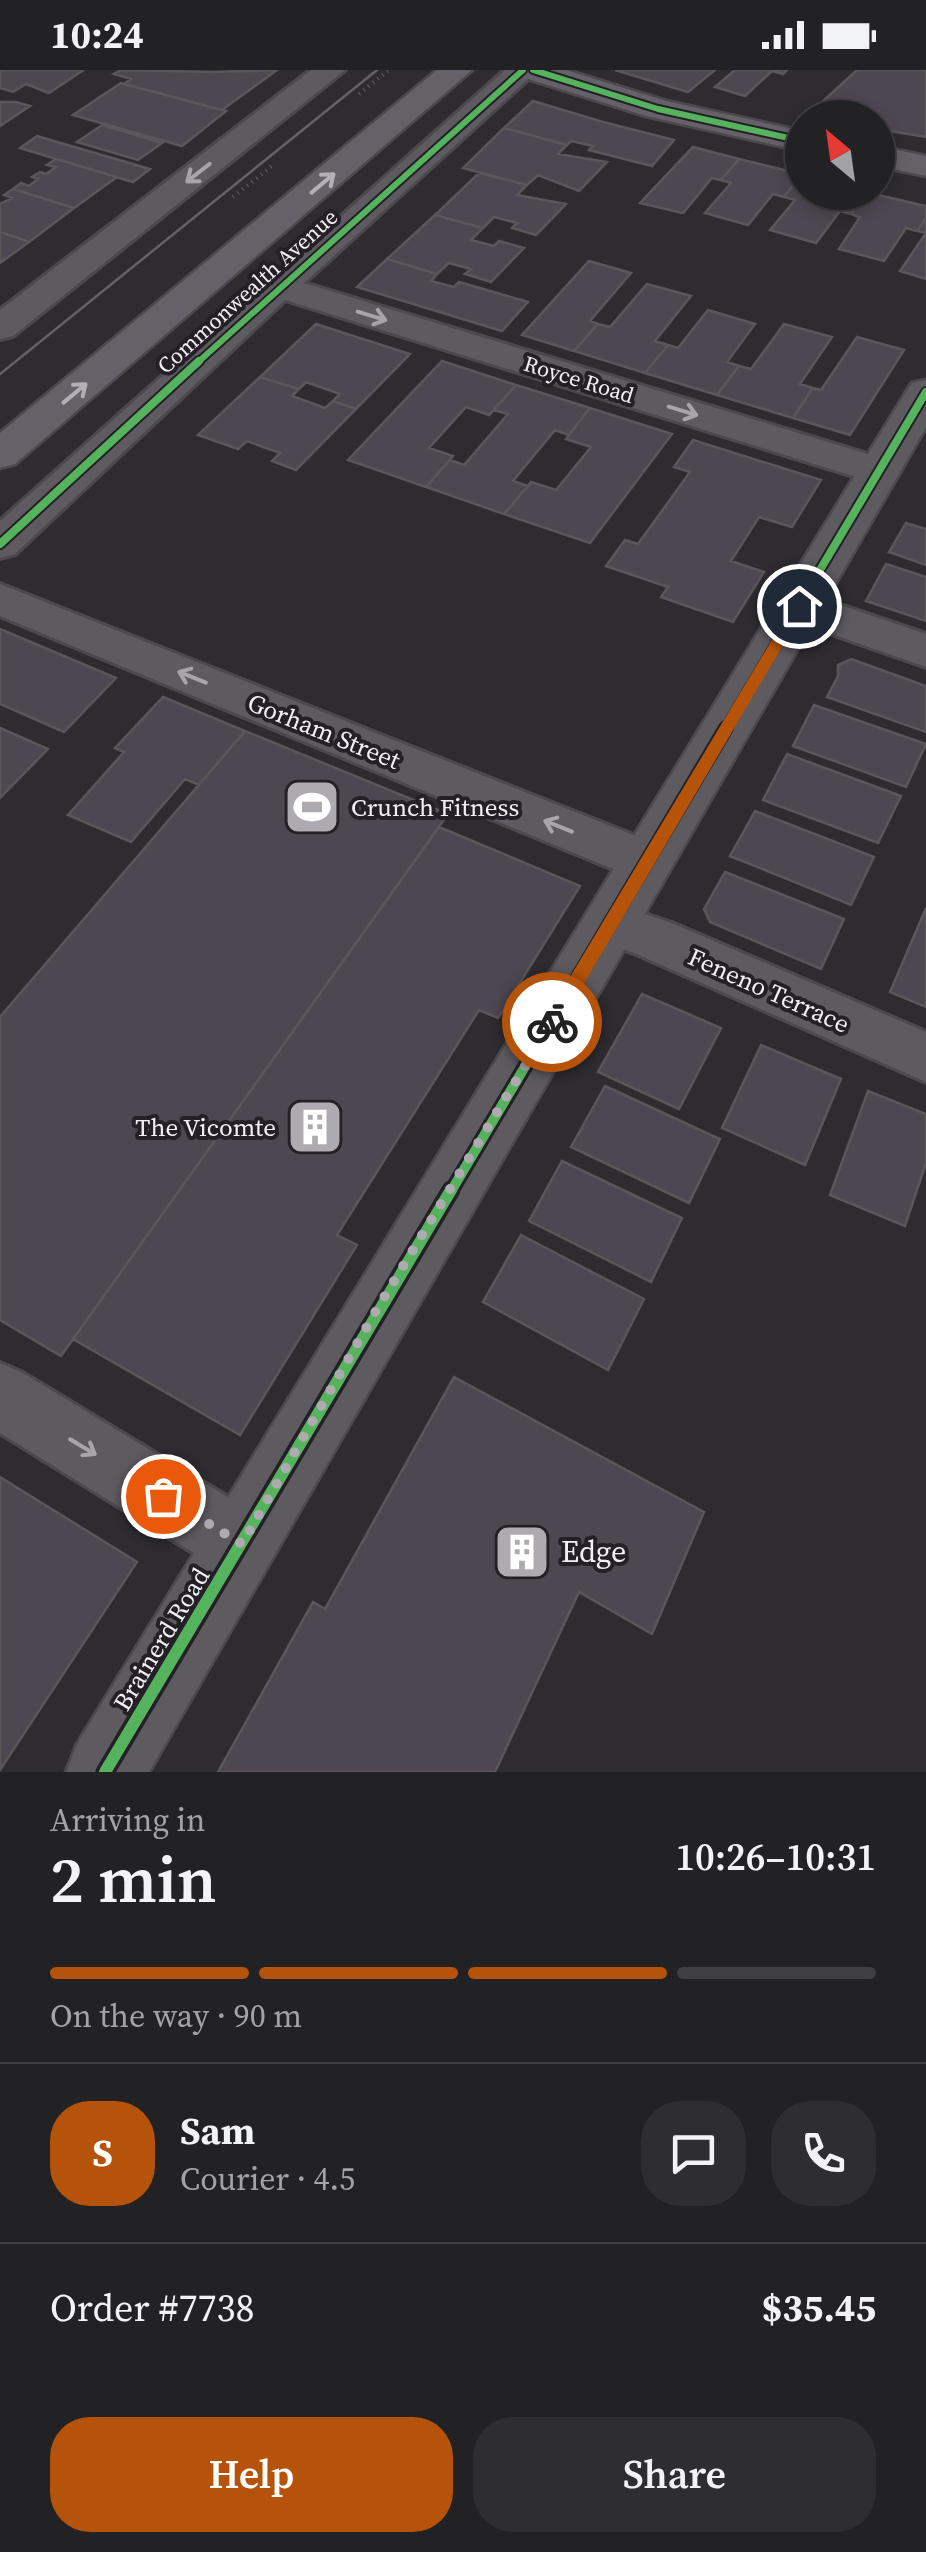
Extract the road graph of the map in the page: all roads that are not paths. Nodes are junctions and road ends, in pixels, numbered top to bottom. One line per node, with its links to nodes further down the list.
1 (330, 70): 11 (street, one-way to 11)
2 (411, 70): 10 (main road)
3 (456, 70): 13 (main road, Commonwealth Avenue, one-way to 3)
4 (523, 70): 9 (street, Commonwealth Avenue)
5 (533, 70): 6 (main road)
6 (785, 137)
7 (895, 160): 8 (main road)
8 (926, 166)
9 (279, 287): 14 (street, Royce Road, one-way to 14); 15 (street, Commonwealth Avenue)
10 (132, 298)
11 (0, 328)
12 (926, 392): 14 (street, Brainerd Road)
13 (0, 456)
14 (880, 471): 17 (street, Brainerd Road)
15 (0, 544)
16 (0, 599): 19 (street, Gorham Street, one-way to 16)
17 (799, 606): 18 (street); 19 (street, Brainerd Road)
18 (926, 651)
19 (648, 862): 20 (street, Brainerd Road)
20 (612, 924): 21 (street, Feneno Terrace); 23 (street, Brainerd Road)
21 (926, 1058)
22 (0, 1396): 23 (street, one-way to 23)
23 (242, 1544): 24 (street, Brainerd Road)
24 (104, 1772)

